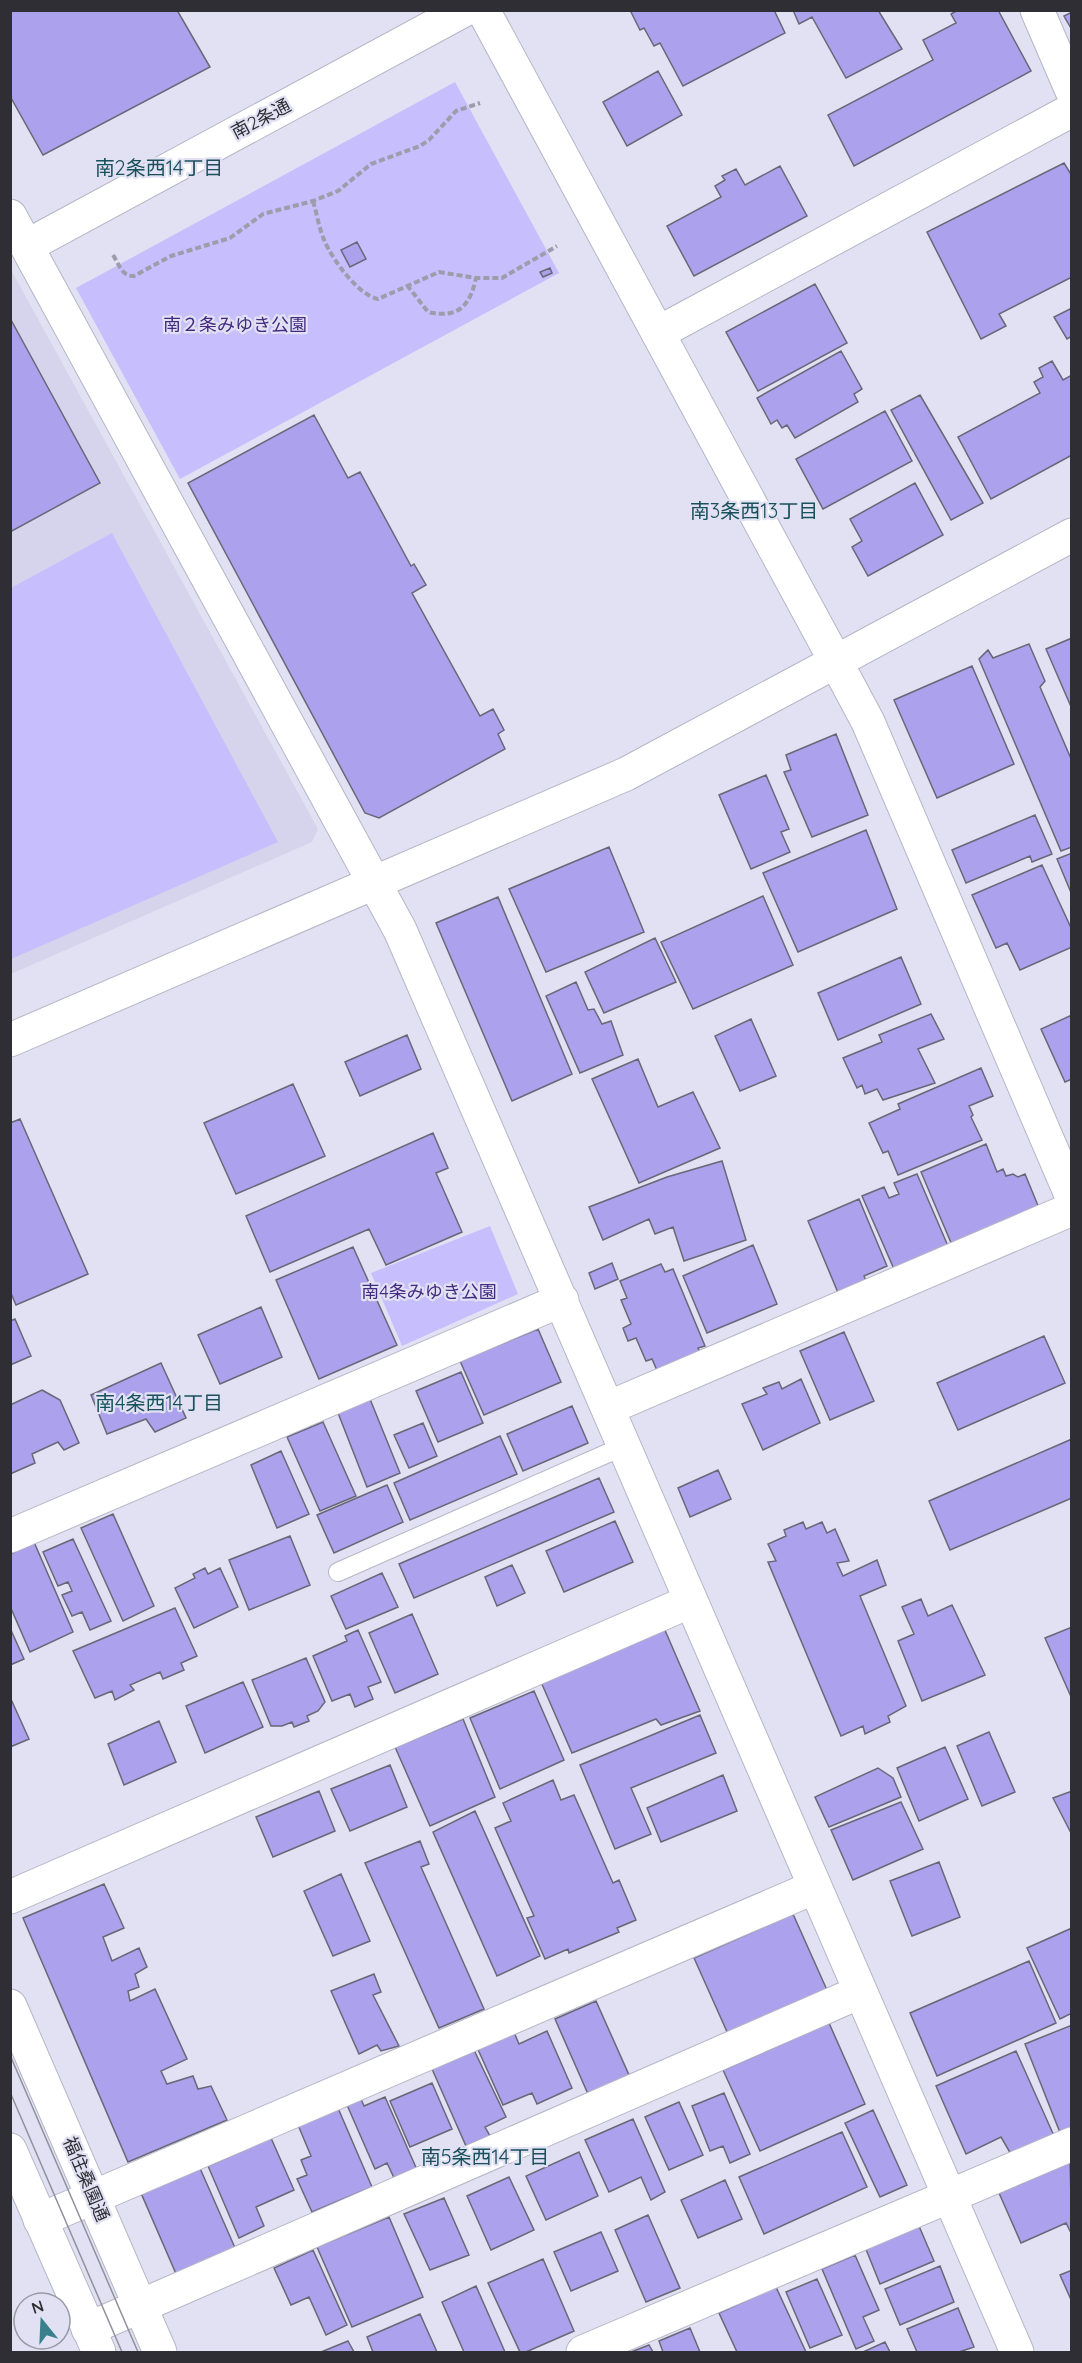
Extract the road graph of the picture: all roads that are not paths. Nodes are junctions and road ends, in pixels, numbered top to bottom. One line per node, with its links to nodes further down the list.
1 (464, 10): 7 (street, 南2条通)
2 (483, 10): 8 (street)
3 (1037, 10): 4 (street)
4 (1071, 91)
5 (1071, 110): 8 (street)
6 (10, 216): 7 (street)
7 (27, 246): 11 (street)
8 (658, 333): 10 (street)
9 (1071, 535): 10 (street)
10 (836, 662): 11 (street); 13 (street)
11 (375, 883): 12 (street); 15 (street)
12 (10, 1041)
13 (1071, 1197)
14 (1071, 1209): 16 (street)
15 (562, 1300): 16 (street); 18 (street)
16 (608, 1408): 17 (street)
17 (624, 1446): 19 (lane); 20 (street)
18 (10, 1536)
19 (338, 1572)
20 (691, 1601): 21 (street); 22 (street)
21 (815, 1887): 23 (street); 28 (street)
22 (10, 1897)
23 (860, 1992): 27 (street); 30 (street)
24 (10, 2006): 28 (street, 福住桑園通)
25 (1071, 2144): 27 (street)
26 (10, 2150): 29 (street)
27 (950, 2196): 33 (street); 34 (street)
28 (94, 2197): 29 (street); 30 (street, 福住桑園通)
29 (40, 2220): 31 (street)
30 (140, 2306): 31 (street); 32 (street, 福住桑園通)
31 (94, 2341)
32 (160, 2352)
33 (583, 2352)
34 (1017, 2352)

